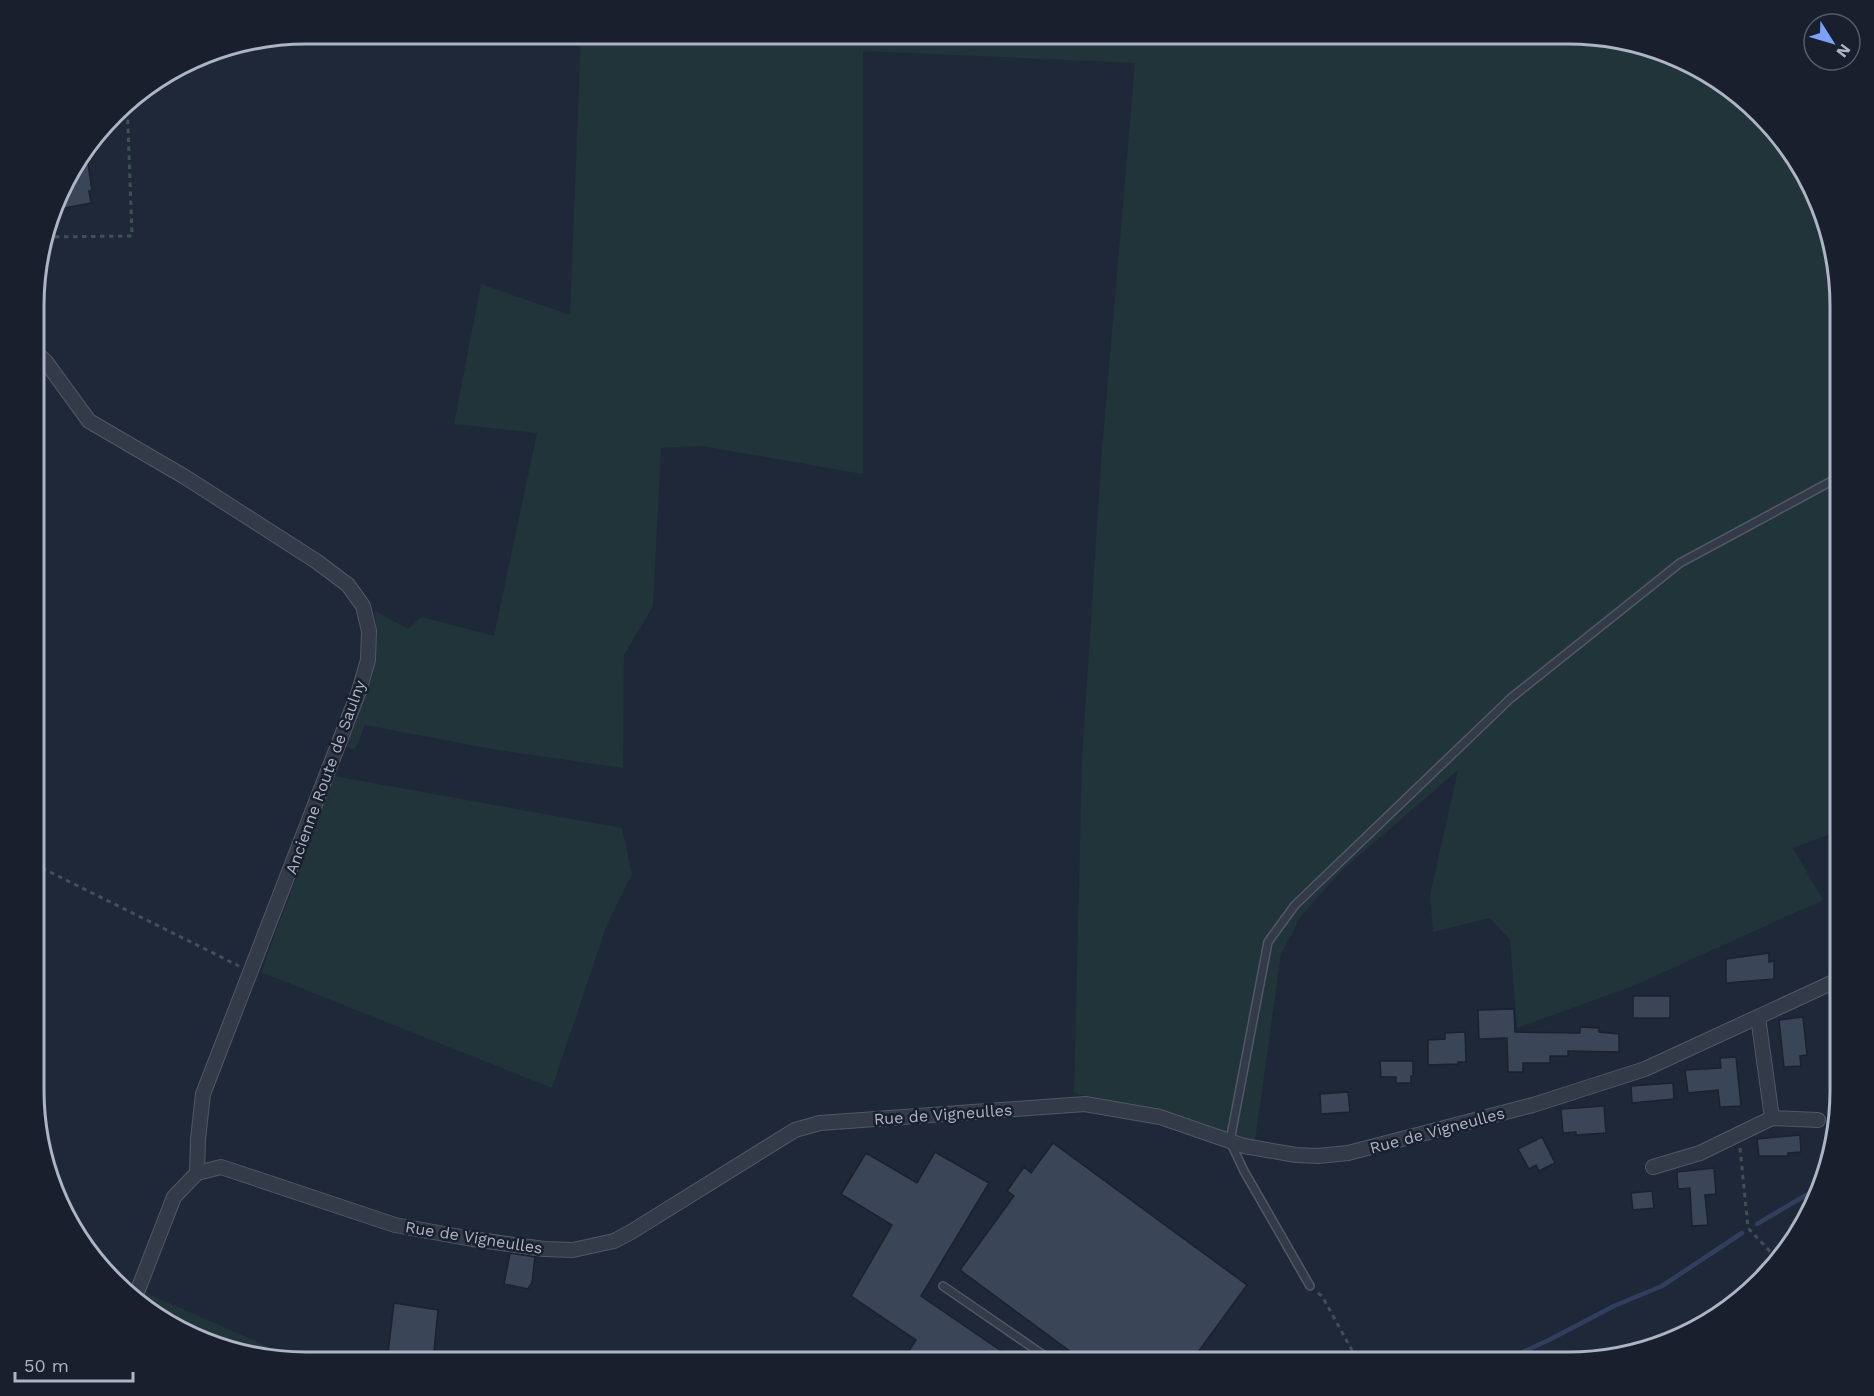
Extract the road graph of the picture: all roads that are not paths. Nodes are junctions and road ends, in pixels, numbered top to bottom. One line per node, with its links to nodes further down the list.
1 (44, 360): 9 (street, Ancienne Route de Saulny)
2 (1830, 482): 7 (lane)
3 (1830, 984): 4 (street, Rue de Vigneulles)
4 (1758, 1017): 5 (street); 7 (street, Rue de Vigneulles)
5 (1772, 1118): 6 (street); 8 (street)
6 (1818, 1120)
7 (1230, 1141): 9 (street, Rue de Vigneulles); 11 (lane)
8 (1653, 1167)
9 (197, 1173): 12 (street)
10 (943, 1286): 13 (lane)
11 (1310, 1286)
12 (137, 1291)
13 (1039, 1352)

